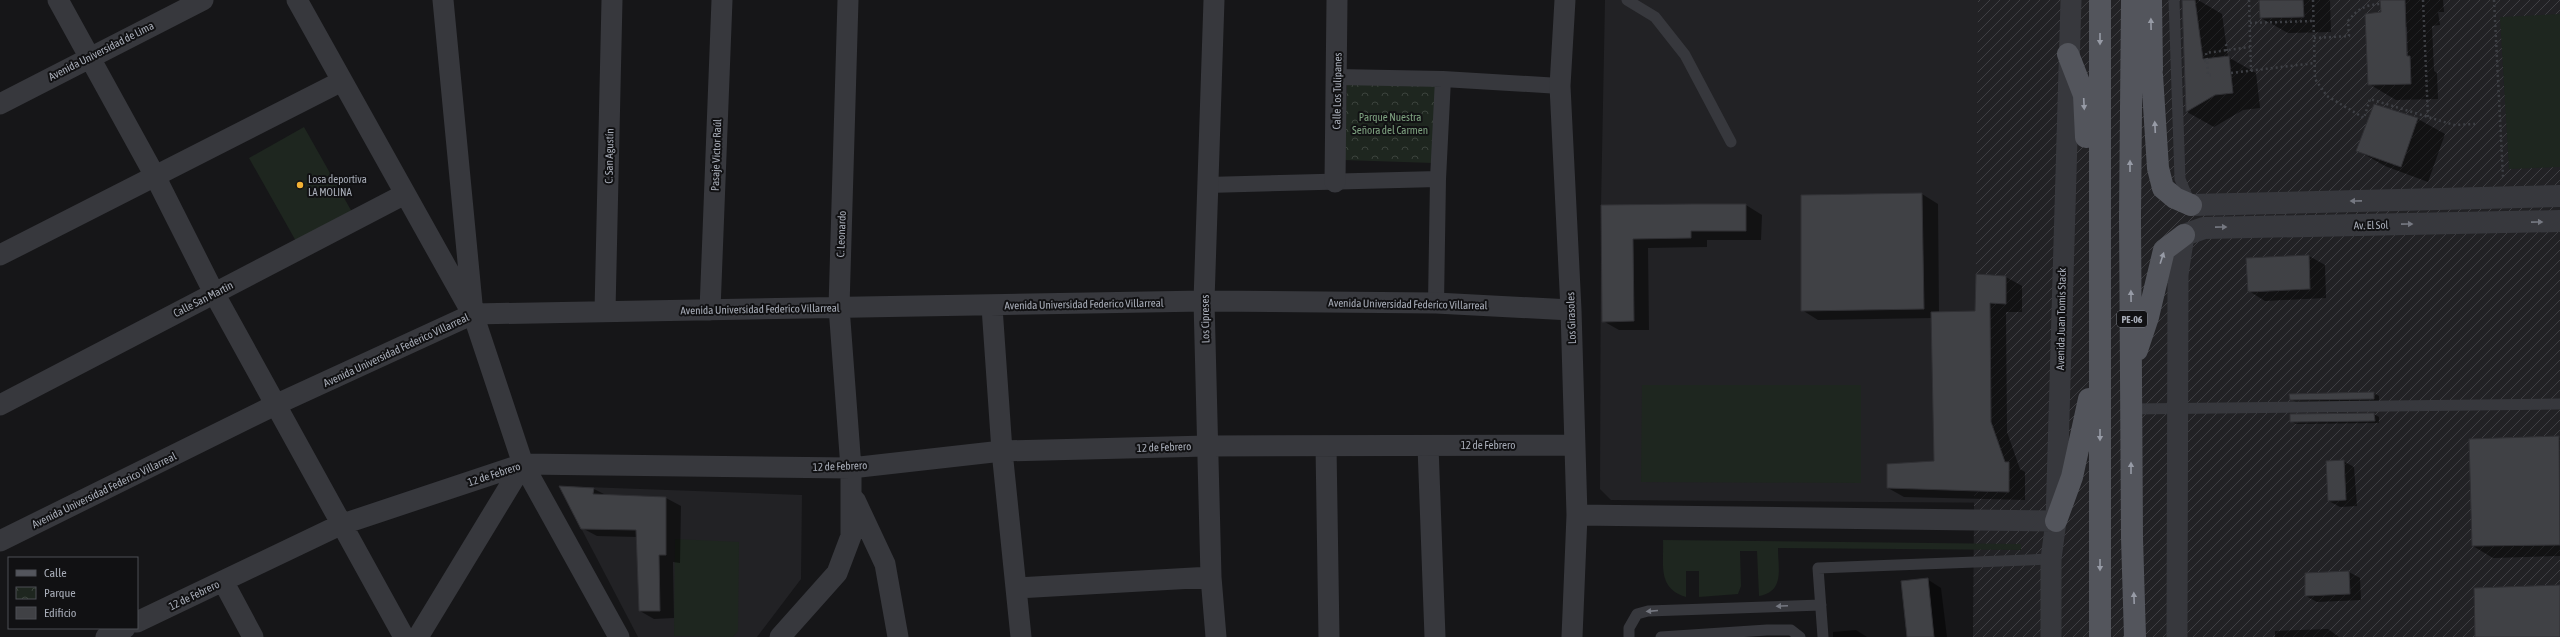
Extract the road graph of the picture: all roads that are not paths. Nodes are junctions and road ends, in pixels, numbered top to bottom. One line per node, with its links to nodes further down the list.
1 (58, 0): 19 (street)
2 (203, 0): 19 (street, Avenida Universidad de Lima)
3 (297, 0): 23 (street)
4 (443, 0): 48 (street)
5 (612, 0): 47 (street, C. San Agustín)
6 (722, 0): 45 (street, Pasaje Victor Raúl)
7 (848, 0): 44 (street, C. Leonardo)
8 (1214, 0): 30 (street, Los Cipreses)
9 (1337, 0): 21 (street, Calle Los Tulipanes)
10 (1565, 0): 24 (street, Los Girasoles)
11 (1627, 0): 26 (lane)
12 (2071, 0): 18 (street, Avenida Juan Tomis Stack)
13 (2100, 0): 39 (main road, one-way to 39)
14 (2132, 0): 17 (main road, PE-06)
15 (2151, 0): 20 (main road, one-way to 15)
16 (2174, 0): 34 (lane)
17 (2131, 34): 20 (main road); 50 (main road, PE-06, one-way to 17)
18 (2068, 54): 39 (main road, one-way to 39); 65 (street, Avenida Juan Tomis Stack)
19 (91, 56): 25 (street, Avenida Universidad de Lima); 27 (street)
20 (2152, 75): 34 (main road, one-way to 20)
21 (1337, 78): 22 (street); 29 (street, Calle Los Tulipanes)
22 (1443, 79): 24 (street); 28 (street)
23 (342, 81): 27 (street); 31 (street)
24 (1560, 86): 46 (street, Los Girasoles)
25 (0, 104)
26 (1731, 142)
27 (155, 176): 38 (street); 40 (street)
28 (1438, 179): 29 (street); 42 (street)
29 (1335, 182): 30 (street)
30 (1207, 185): 41 (street, Los Cipreses)
31 (405, 194): 40 (street, Calle San Martin); 48 (street)
32 (2560, 196): 33 (street)
33 (2479, 198): 34 (street, one-way to 34); 36 (lane)
34 (2191, 205)
35 (2560, 221): 36 (street, Av. El Sol, one-way to 35)
36 (2481, 222): 37 (street, Av. El Sol, one-way to 36)
37 (2184, 235): 50 (main road, one-way to 37); 54 (street)
38 (0, 255)
39 (2099, 276): 49 (main road)
40 (214, 293): 52 (street, Calle San Martin); 53 (street)
41 (1204, 301): 42 (street, Avenida Universidad Federico Villarreal); 43 (street, Avenida Universidad Federico Villarreal); 57 (street, Los Cipreses)
42 (1436, 303): 46 (street, Avenida Universidad Federico Villarreal)
43 (992, 306): 44 (street, Avenida Universidad Federico Villarreal); 60 (street)
44 (839, 307): 45 (street, Avenida Universidad Federico Villarreal); 62 (street, C. Leonardo)
45 (710, 310): 47 (street, Avenida Universidad Federico Villarreal)
46 (1571, 310): 56 (street, Los Girasoles)
47 (605, 311): 48 (street, Avenida Universidad Federico Villarreal)
48 (473, 314): 53 (street, Avenida Universidad Federico Villarreal); 61 (street)
49 (2100, 336): 65 (main road); 90 (main road, one-way to 90)
50 (2132, 362): 55 (main road, PE-06)
51 (2560, 404): 54 (lane)
52 (0, 405)
53 (274, 405): 66 (street); 67 (street, Avenida Universidad Federico Villarreal)
54 (2178, 408): 55 (lane); 92 (street)
55 (2131, 409): 91 (main road, PE-06, one-way to 55)
56 (1575, 445): 59 (street, 12 de Febrero); 64 (street, Los Girasoles)
57 (1207, 446): 58 (street, 12 de Febrero); 60 (street, 12 de Febrero); 69 (street, Los Cipreses)
58 (1326, 446): 59 (street, 12 de Febrero); 82 (street)
59 (1428, 446): 83 (street)
60 (1002, 452): 62 (street, 12 de Febrero); 71 (street)
61 (523, 464): 62 (street, 12 de Febrero); 66 (street, 12 de Febrero); 77 (street); 78 (street)
62 (852, 468): 63 (street, C. Leonardo)
63 (852, 494): 74 (street, C. Leonardo); 79 (street)
64 (1577, 515): 65 (street); 84 (street, Los Girasoles)
65 (2056, 521): 68 (street, Avenida Juan Tomis Stack)
66 (340, 525): 70 (street, 12 de Febrero); 76 (street)
67 (0, 541)
68 (2051, 559): 72 (lane); 89 (street, Avenida Juan Tomis Stack)
69 (1211, 577): 71 (street); 81 (street, Los Cipreses)
70 (223, 581): 73 (street, 12 de Febrero); 75 (street)
71 (1017, 588): 80 (street)
72 (1821, 605): 85 (lane, one-way to 85); 88 (lane)
73 (138, 623)
74 (784, 635)
75 (254, 637)
76 (404, 637)
77 (418, 637)
78 (619, 637)
79 (898, 637)
80 (1021, 637)
81 (1216, 637)
82 (1329, 637)
83 (1435, 637)
84 (1572, 637)
85 (1629, 637)
86 (1662, 637): 87 (lane)
87 (1800, 637)
88 (1823, 637)
89 (2051, 637)
90 (2100, 637)
91 (2135, 637)
92 (2177, 637)

